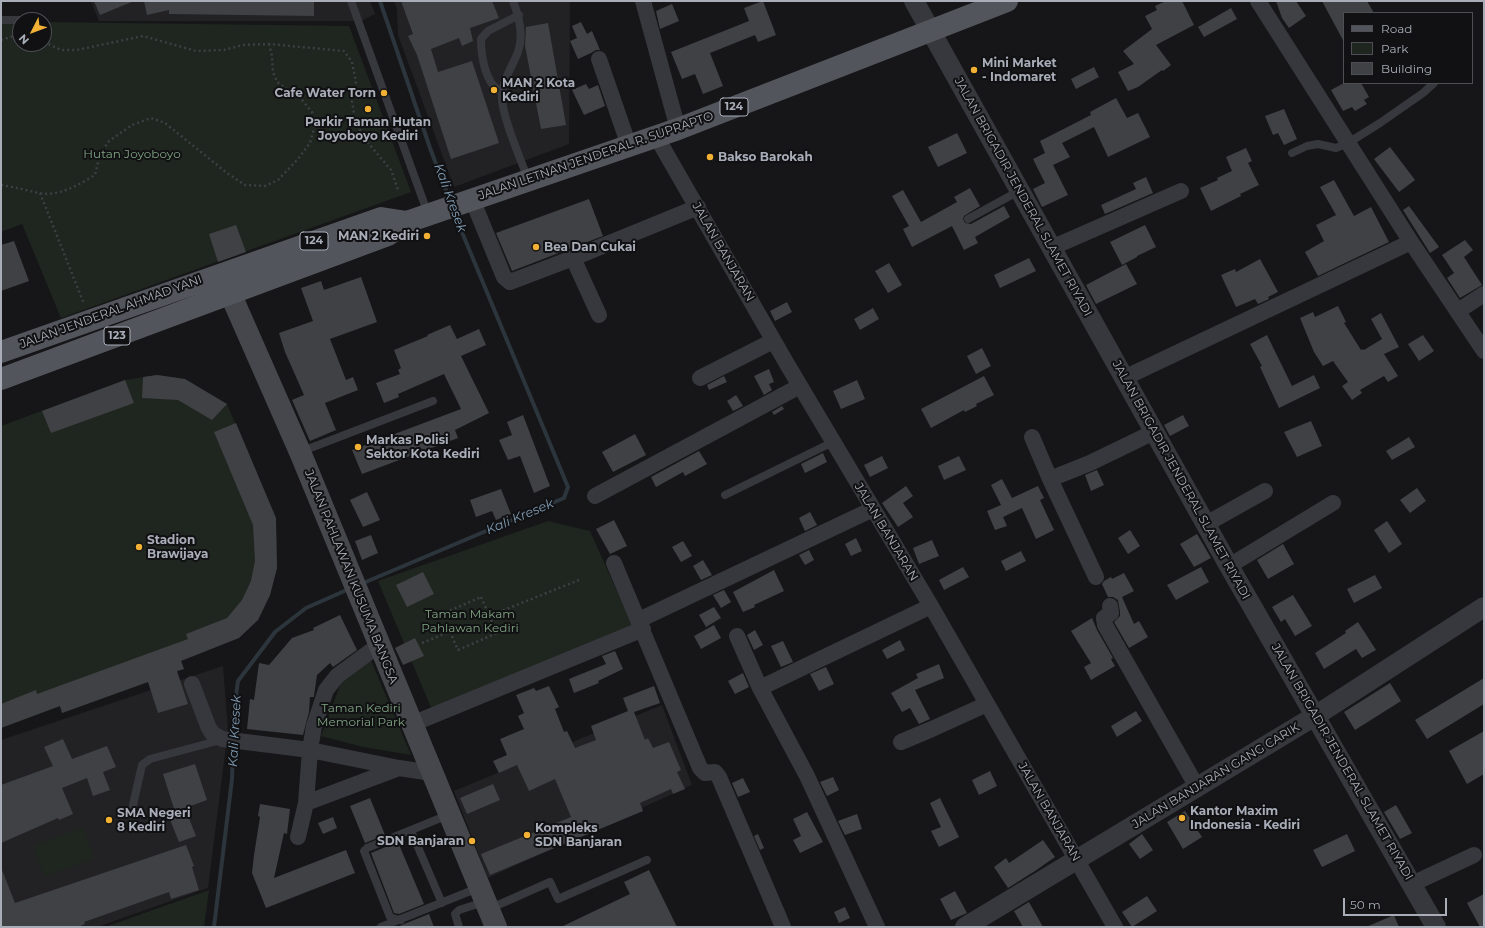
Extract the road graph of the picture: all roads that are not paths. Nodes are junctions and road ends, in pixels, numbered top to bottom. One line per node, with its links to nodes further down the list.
1 (351, 1): 24 (lane)
2 (513, 1): 7 (lane)
3 (643, 1): 14 (street)
4 (914, 1): 10 (street, JALAN BRIGADIR JENDERAL SLAMET RIYADI)
5 (1007, 1): 10 (main road, JALAN LETNAN JENDERAL R. SUPRAPTO / 124)
6 (1258, 1): 16 (street)
7 (519, 15): 13 (lane); 13 (lane)
8 (1, 20): 9 (lane)
9 (12, 20)
10 (930, 31): 14 (main road, JALAN LETNAN JENDERAL R. SUPRAPTO / 124); 20 (street, JALAN BRIGADIR JENDERAL SLAMET RIYADI)
11 (599, 59): 17 (street)
12 (1433, 84): 16 (lane)
13 (502, 92): 19 (lane)
14 (678, 129): 15 (main road, JALAN LETNAN JENDERAL R. SUPRAPTO / 124)
15 (656, 136): 17 (main road, JALAN LETNAN JENDERAL R. SUPRAPTO / 124); 23 (street, JALAN BANJARAN)
16 (1348, 143): 18 (lane); 27 (street)
17 (629, 146): 19 (main road, JALAN LETNAN JENDERAL R. SUPRAPTO / 124)
18 (1292, 153)
19 (528, 180): 22 (main road, JALAN LETNAN JENDERAL R. SUPRAPTO / 124)
20 (1019, 191): 25 (lane); 28 (street, JALAN BRIGADIR JENDERAL SLAMET RIYADI)
21 (1181, 191): 28 (street)
22 (465, 202): 24 (main road, JALAN LETNAN JENDERAL R. SUPRAPTO / 124); 29 (street)
23 (698, 207): 29 (street); 35 (street, JALAN BANJARAN)
24 (432, 213): 26 (main road, JALAN LETNAN JENDERAL R. SUPRAPTO / 124)
25 (968, 219)
26 (407, 222): 30 (main road, JALAN LETNAN JENDERAL R. SUPRAPTO / 124); 31 (main road, JALAN LETNAN JENDERAL R. SUPRAPTO / 124)
27 (1411, 242): 33 (street); 40 (street)
28 (1051, 248): 40 (street, JALAN BRIGADIR JENDERAL SLAMET RIYADI)
29 (574, 258): 34 (street)
30 (221, 273): 31 (main road, JALAN PAHLAWAN KUSUMA BANGSA); 37 (main road, JALAN JENDERAL AHMAD YANI / 123)
31 (229, 294): 38 (main road, JALAN JENDERAL AHMAD YANI / 123); 46 (main road, JALAN PAHLAWAN KUSUMA BANGSA)
32 (1484, 294): 33 (street)
33 (1458, 311): 36 (street)
34 (599, 315)
35 (773, 341): 39 (street); 41 (street, JALAN BANJARAN)
36 (1484, 350)
37 (1, 352)
38 (2, 376)
39 (700, 378)
40 (1124, 378): 43 (street, JALAN BRIGADIR JENDERAL SLAMET RIYADI)
41 (800, 386): 45 (street, JALAN BANJARAN); 50 (street)
42 (434, 401): 46 (lane)
43 (1154, 432): 47 (street); 53 (street, JALAN BRIGADIR JENDERAL SLAMET RIYADI)
44 (1032, 437): 47 (street)
45 (833, 442): 49 (lane); 52 (street, JALAN BANJARAN)
46 (300, 452): 62 (main road, JALAN PAHLAWAN KUSUMA BANGSA)
47 (1050, 479): 56 (street)
48 (1265, 491): 53 (street)
49 (725, 495)
50 (595, 496)
51 (1333, 503): 55 (street)
52 (873, 509): 57 (street, JALAN BANJARAN); 60 (street)
53 (1206, 524): 55 (street, JALAN BRIGADIR JENDERAL SLAMET RIYADI)
54 (614, 563): 60 (street)
55 (1229, 566): 66 (street, JALAN BRIGADIR JENDERAL SLAMET RIYADI)
56 (1096, 577)
57 (931, 606): 64 (street); 65 (street, JALAN BANJARAN)
58 (1110, 606): 73 (street)
59 (1484, 607): 66 (street, JALAN BANJARAN GANG CARIK)
60 (641, 624): 67 (street); 88 (street)
61 (737, 636): 64 (street)
62 (379, 645): 67 (main road, JALAN PAHLAWAN KUSUMA BANGSA); 70 (street)
63 (192, 684): 68 (street)
64 (760, 688): 89 (street)
65 (987, 704): 69 (street); 81 (street, JALAN BANJARAN)
66 (1315, 716): 73 (street, JALAN BANJARAN GANG CARIK); 82 (street, JALAN BRIGADIR JENDERAL SLAMET RIYADI)
67 (412, 724): 72 (main road, JALAN PAHLAWAN KUSUMA BANGSA)
68 (222, 740): 70 (street); 75 (lane)
69 (901, 742)
70 (310, 750): 71 (street); 74 (street)
71 (399, 768): 72 (street); 74 (street)
72 (432, 774): 76 (main road, JALAN PAHLAWAN KUSUMA BANGSA)
73 (1197, 787): 81 (street, JALAN BANJARAN GANG CARIK)
74 (306, 802): 78 (street)
75 (131, 814)
76 (449, 815): 77 (lane); 84 (main road, JALAN PAHLAWAN KUSUMA BANGSA)
77 (411, 831): 83 (lane); 85 (lane)
78 (298, 837)
79 (1474, 855): 82 (street)
80 (646, 860): 84 (lane)
81 (1077, 860): 90 (street, JALAN BANJARAN GANG CARIK); 91 (street, JALAN BANJARAN)
82 (1412, 884): 92 (street, JALAN BRIGADIR JENDERAL SLAMET RIYADI)
83 (442, 902): 84 (lane); 85 (lane)
84 (487, 907): 87 (lane)
85 (400, 920): 86 (lane)
86 (380, 927)
87 (459, 927)
88 (783, 927)
89 (878, 927)
90 (965, 927)
91 (1116, 927)
92 (1436, 927)

